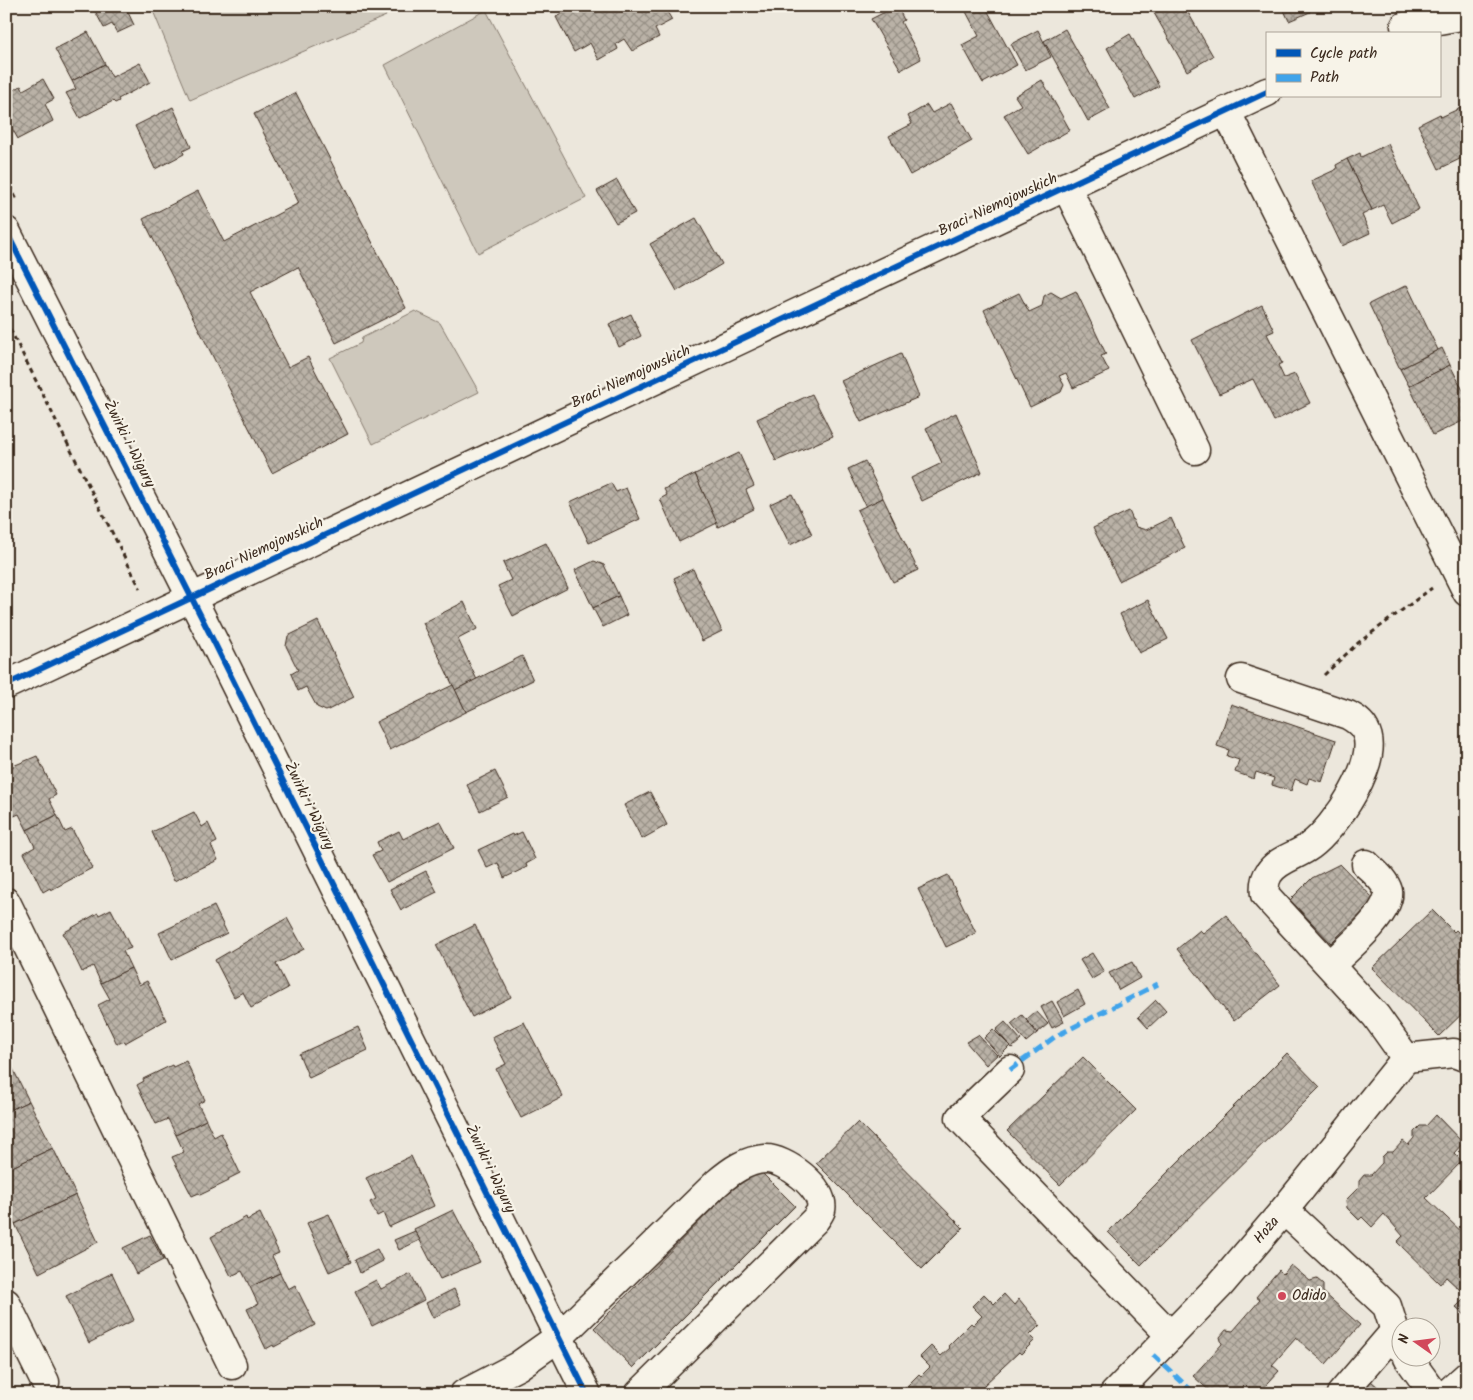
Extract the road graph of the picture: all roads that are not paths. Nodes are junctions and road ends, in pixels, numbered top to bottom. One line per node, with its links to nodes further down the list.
1 (1430, 6): 3 (street)
2 (1467, 15): 3 (street)
3 (1397, 30)
4 (1266, 92): 5 (street, Braci Niemojowskich)
5 (1226, 111): 6 (street, Braci Niemojowskich); 9 (street)
6 (1066, 186): 8 (street); 10 (street, Braci Niemojowskich)
7 (8, 236): 10 (street, Żwirki i Wigury)
8 (1195, 450)
9 (1462, 582)
10 (191, 597): 12 (street, Braci Niemojowskich); 23 (street, Żwirki i Wigury)
11 (1241, 680): 15 (street)
12 (6, 685)
13 (1366, 864): 15 (street)
14 (6, 902): 25 (street)
15 (1330, 966): 17 (street)
16 (1462, 1054): 17 (street)
17 (1406, 1058): 19 (street, Hoża)
18 (1010, 1070): 22 (street)
19 (1284, 1210): 21 (street); 22 (street, Hoża)
20 (6, 1303): 28 (street)
21 (1391, 1318)
22 (1171, 1336): 32 (street, Hoża)
23 (559, 1337): 29 (street); 30 (street, Żwirki i Wigury); 31 (street)
24 (1390, 1346): 33 (street)
25 (232, 1365)
26 (1415, 1368): 34 (street)
27 (1467, 1376): 35 (street)
28 (45, 1382)
29 (464, 1394)
30 (587, 1394)
31 (639, 1394)
32 (1114, 1394)
33 (1341, 1394)
34 (1434, 1394)
35 (1447, 1394)

